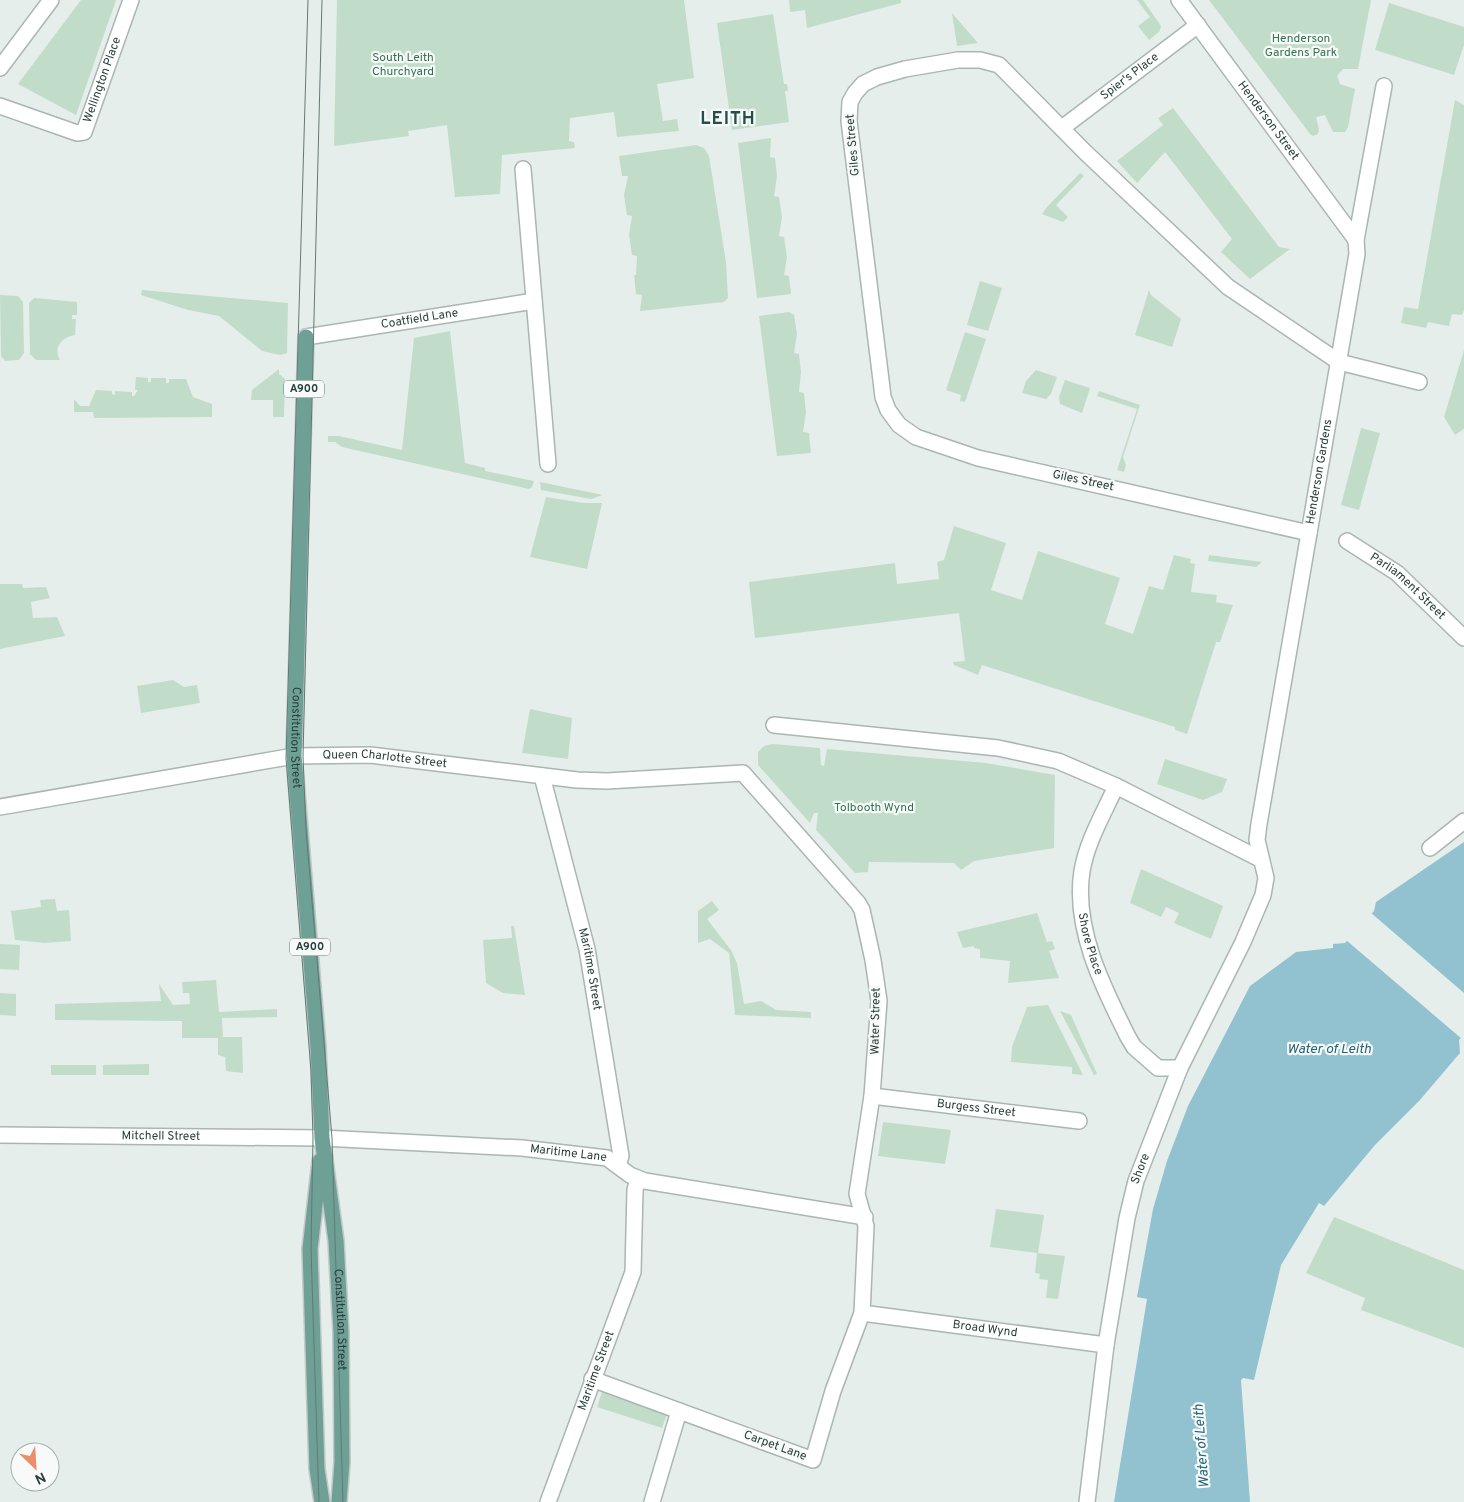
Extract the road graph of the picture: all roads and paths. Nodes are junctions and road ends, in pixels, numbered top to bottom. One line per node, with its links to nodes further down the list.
1 (51, 0): 5 (street)
2 (131, 0): 7 (street, Wellington Place)
3 (1180, 0): 4 (street, Henderson Street)
4 (1198, 25): 8 (street, Spier's Place); 10 (street, Henderson Street)
5 (0, 68)
6 (1384, 86): 10 (street, Henderson Gardens)
7 (0, 106)
8 (1062, 128): 13 (street, Giles Street); 16 (street, Giles Street)
9 (523, 169): 11 (street)
10 (1356, 240): 13 (street, Henderson Gardens)
11 (534, 301): 12 (street, Coatfield Lane); 15 (street)
12 (306, 337): 20 (main road, Constitution Street / A900)
13 (1339, 362): 14 (street, Giles Street); 16 (street, Henderson Gardens)
14 (1419, 382)
15 (548, 464)
16 (1309, 533): 27 (street, Henderson Gardens)
17 (1347, 541): 18 (street, Parliament Street)
18 (1464, 638)
19 (774, 725): 23 (street)
20 (294, 756): 22 (street, Queen Charlotte Street); 24 (street, Queen Charlotte Street); 32 (main road, Constitution Street / A900)
21 (743, 773): 22 (street, Queen Charlotte Street); 29 (street, Water Street)
22 (542, 776): 33 (street, Maritime Street)
23 (1116, 786): 27 (street); 28 (street, Shore Place)
24 (0, 807)
25 (1464, 821): 26 (street)
26 (1430, 848)
27 (1260, 859): 28 (street, Shore)
28 (1180, 1068): 37 (street, Shore)
29 (872, 1096): 30 (street, Burgess Street); 35 (street, Water Street)
30 (1079, 1121)
31 (0, 1135): 32 (street, Mitchell Street)
32 (322, 1138): 33 (street, Maritime Lane); 40 (main road, Constitution Street / A900); 41 (main road, Constitution Street / A900)
33 (618, 1165): 34 (street, Maritime Lane)
34 (638, 1179): 35 (street, Maritime Lane); 38 (street, Maritime Street)
35 (865, 1217): 36 (street, Water Street)
36 (862, 1313): 37 (street, Broad Wynd); 39 (street, Carpet Lane)
37 (1106, 1345): 44 (street, Shore)
38 (592, 1379): 39 (street, Carpet Lane); 42 (street, Maritime Street)
39 (679, 1411): 43 (street)
40 (322, 1502)
41 (339, 1502)
42 (548, 1502)
43 (652, 1502)
44 (1087, 1502)

